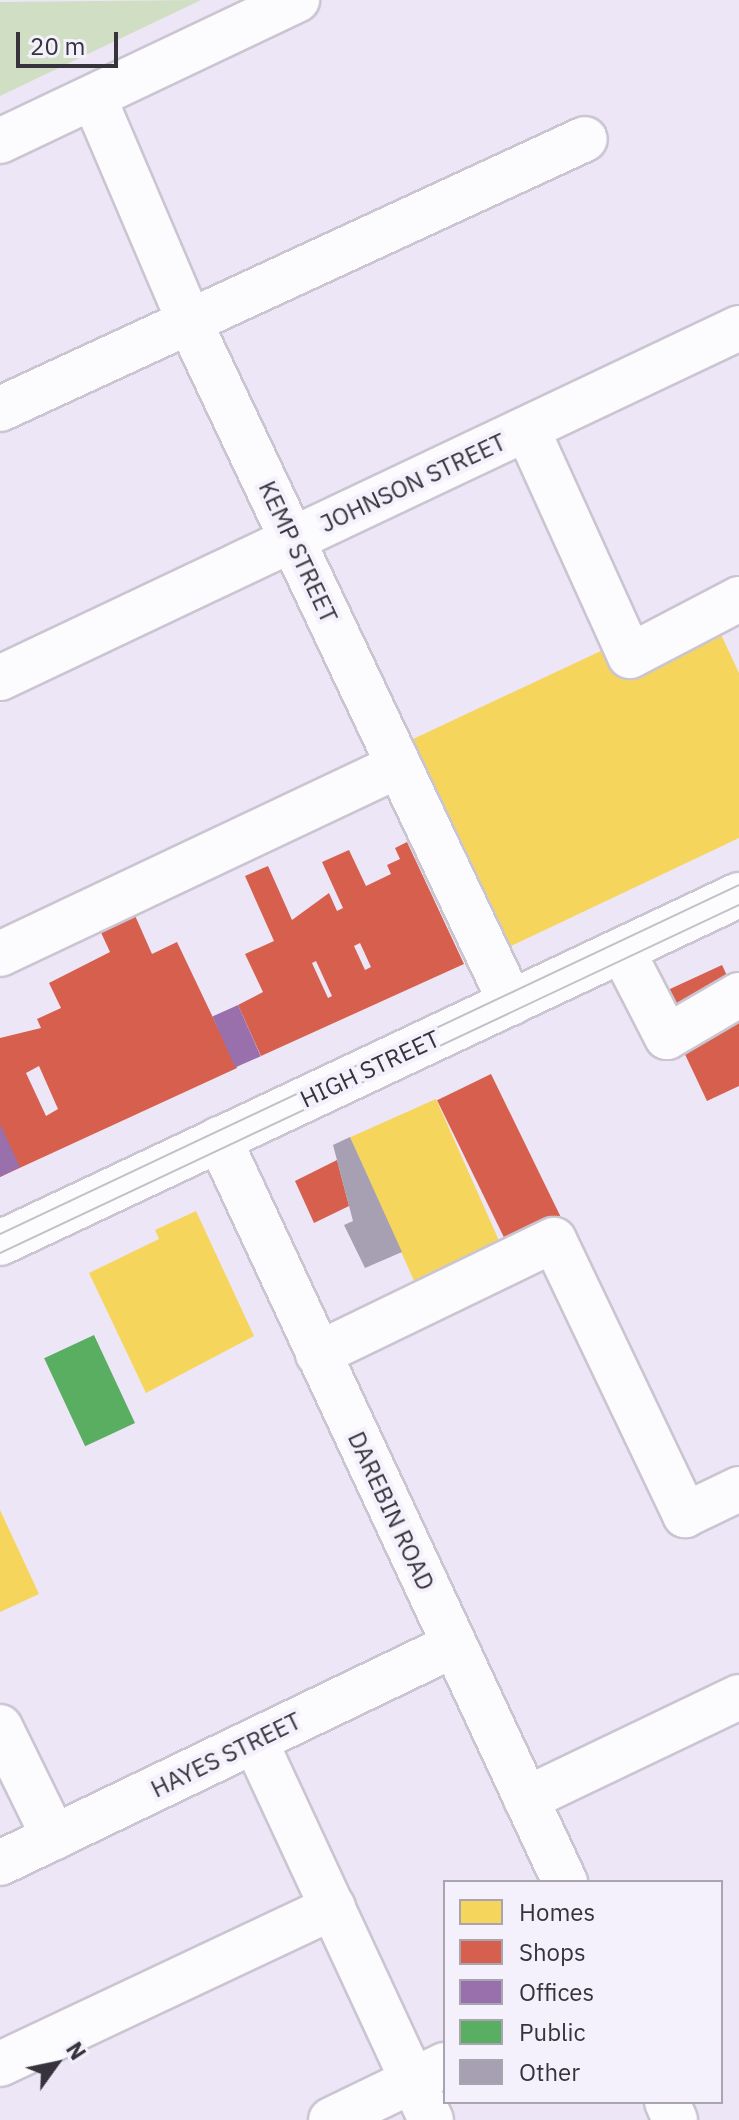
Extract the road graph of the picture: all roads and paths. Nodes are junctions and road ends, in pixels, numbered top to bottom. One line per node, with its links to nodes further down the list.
1 (297, 0): 2 (street)
2 (94, 98): 4 (street); 5 (street, KEMP STREET)
3 (585, 139): 5 (street)
4 (0, 141)
5 (189, 321): 7 (street); 9 (street, KEMP STREET)
6 (739, 328): 8 (street, JOHNSON STREET)
7 (0, 409)
8 (527, 429): 9 (street, JOHNSON STREET); 10 (street)
9 (292, 540): 11 (street, JOHNSON STREET); 12 (street, KEMP STREET)
10 (739, 599)
11 (0, 678)
12 (399, 765): 15 (street); 17 (street, KEMP STREET)
13 (739, 895): 14 (street, HIGH STREET)
14 (622, 950): 16 (street); 17 (street, HIGH STREET)
15 (0, 954)
16 (739, 995)
17 (511, 1003): 18 (street, HIGH STREET)
18 (219, 1139): 19 (street, HIGH STREET); 20 (street, DAREBIN ROAD)
19 (0, 1243)
20 (318, 1354): 21 (street); 22 (street, DAREBIN ROAD)
21 (739, 1489)
22 (452, 1646): 25 (street, HAYES STREET); 26 (street, DAREBIN ROAD)
23 (739, 1697): 26 (street)
24 (0, 1727): 27 (street)
25 (255, 1741): 27 (street, HAYES STREET); 30 (street)
26 (526, 1799): 29 (street, DAREBIN ROAD)
27 (54, 1837): 28 (street, HAYES STREET)
28 (0, 1863)
29 (564, 1880)
30 (333, 1907): 31 (street); 32 (street)
31 (0, 2064)
32 (429, 2073): 33 (street); 34 (street)
33 (331, 2120)
34 (431, 2120)

